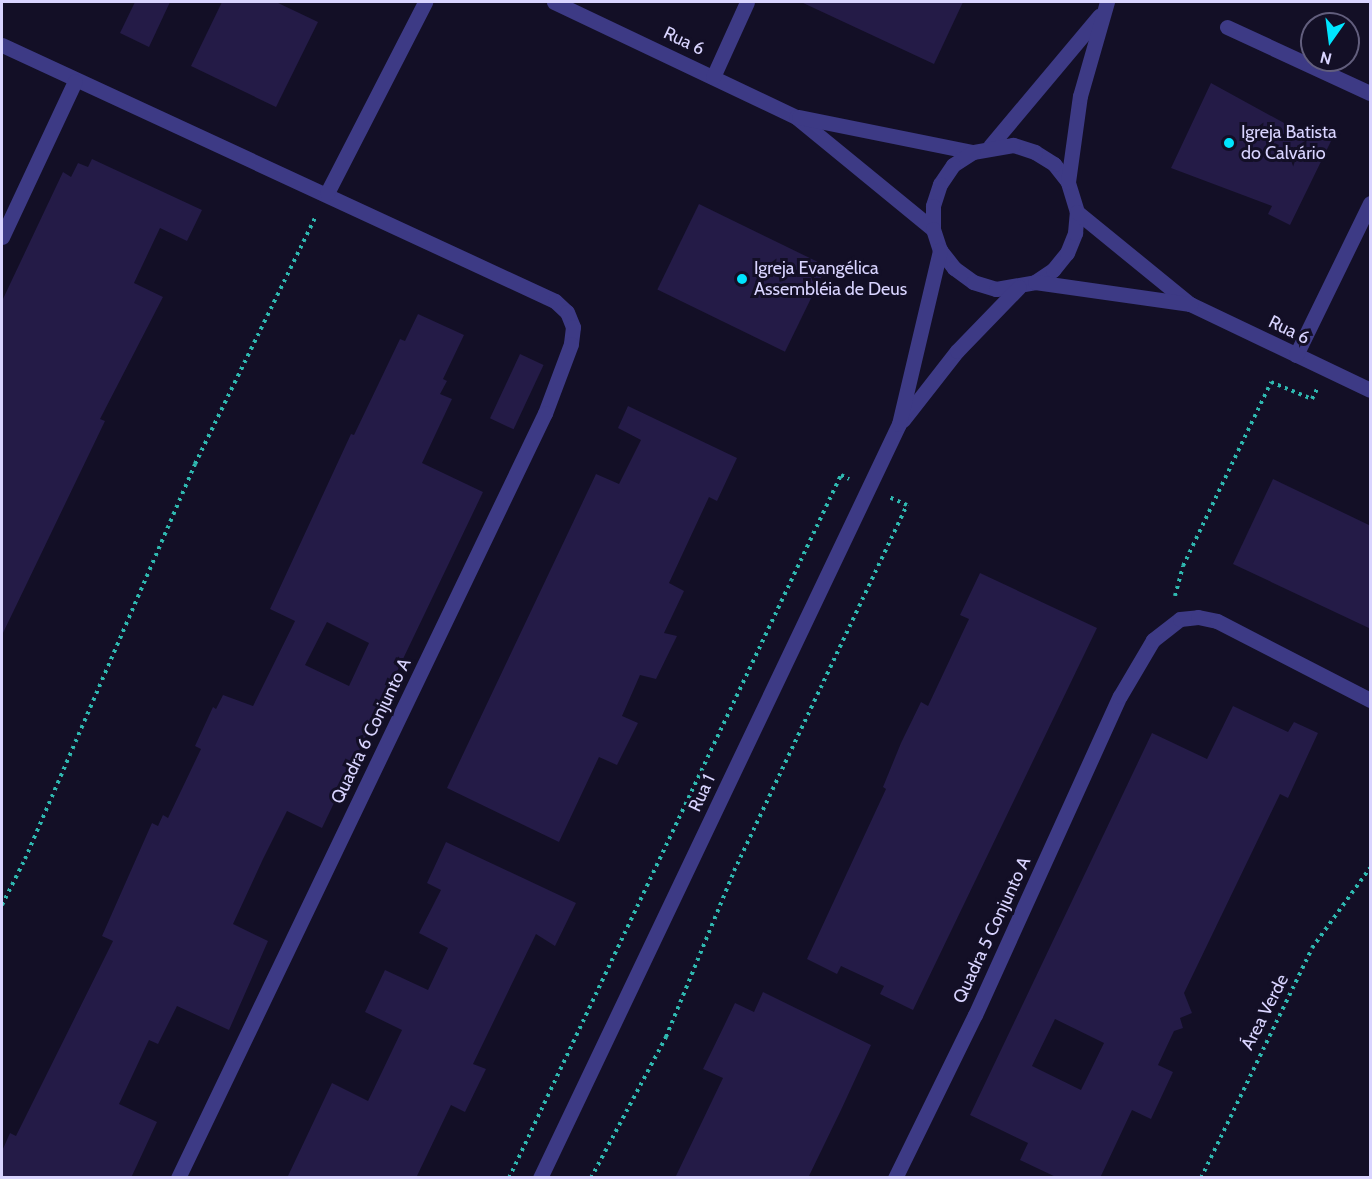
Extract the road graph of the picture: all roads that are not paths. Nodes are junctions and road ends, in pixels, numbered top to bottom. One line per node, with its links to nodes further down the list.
1 (425, 2): 14 (street)
2 (554, 2): 7 (street, Rua 6)
3 (747, 2): 7 (street)
4 (1104, 7): 11 (street); 13 (street)
5 (1227, 27): 9 (street)
6 (2, 45): 8 (street)
7 (713, 77): 10 (street, Rua 6)
8 (75, 81): 14 (street); 18 (street)
9 (1371, 93)
10 (796, 117): 12 (street, Rua 6); 17 (street, Rua 6)
11 (990, 146): 12 (street); 13 (street)
12 (973, 152): 17 (street)
13 (1068, 182): 16 (street)
14 (327, 193): 27 (street, Quadra 6 Conjunto A)
15 (1371, 203): 23 (street)
16 (1077, 212): 20 (street); 22 (street, Rua 6)
17 (933, 229): 19 (street)
18 (2, 237)
19 (940, 250): 21 (street); 25 (street)
20 (1035, 282): 21 (street); 22 (street, Rua 6)
21 (1019, 287): 25 (street)
22 (1191, 304): 23 (street, Rua 6)
23 (1296, 355): 24 (street, Rua 6)
24 (1371, 390)
25 (899, 424): 28 (street, Rua 1)
26 (1371, 700): 29 (street, Quadra 5 Conjunto A)
27 (178, 1178)
28 (540, 1178)
29 (895, 1178)

